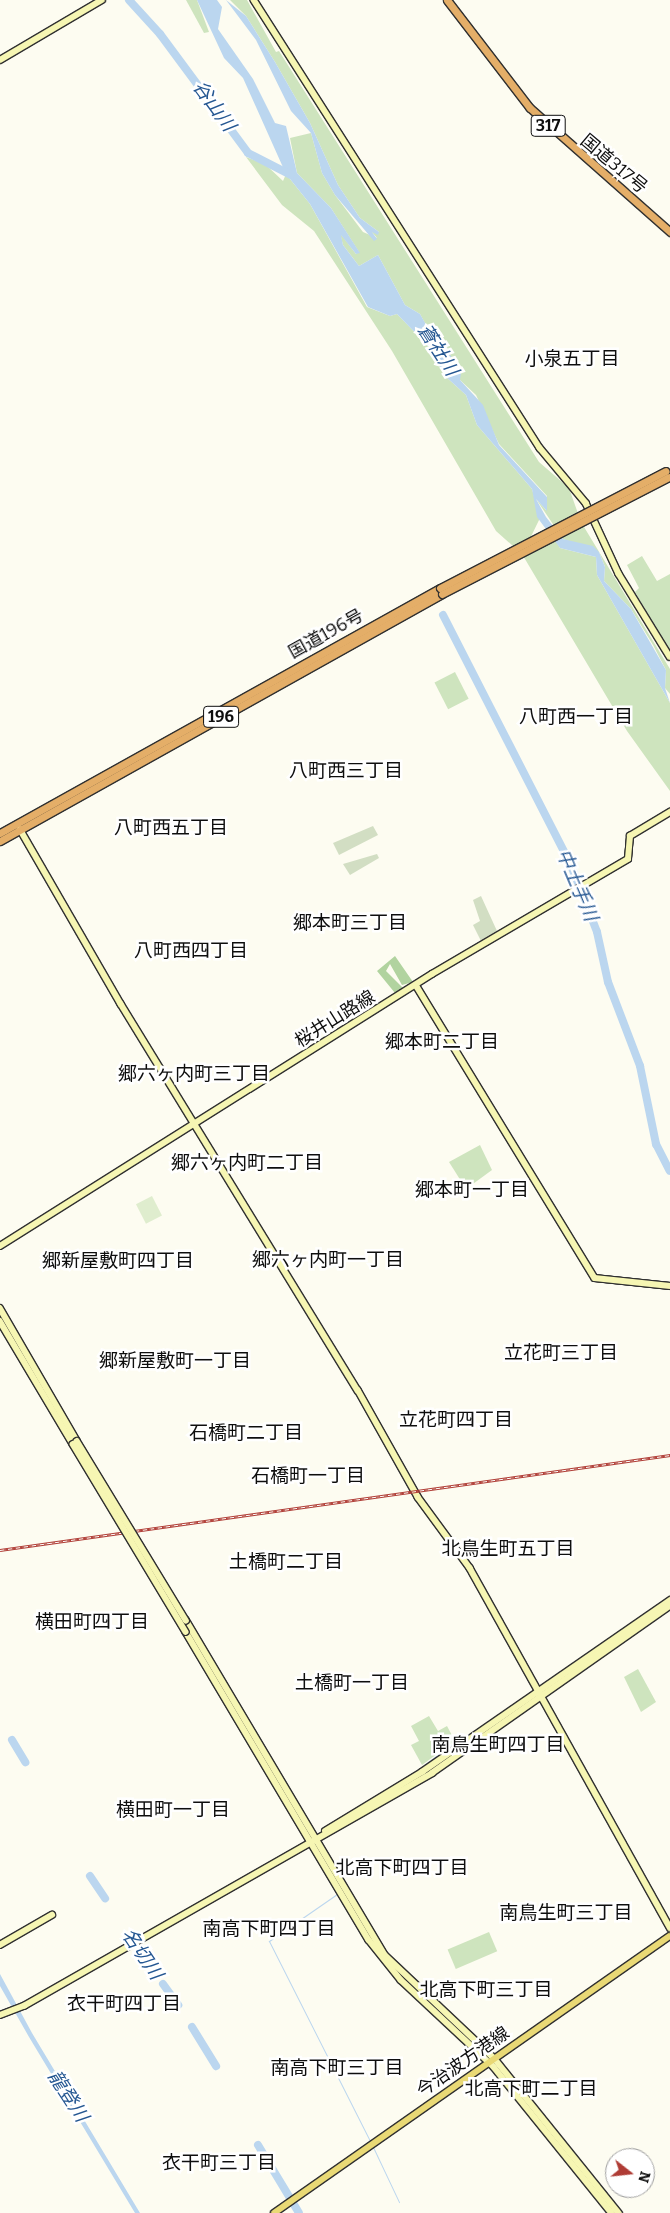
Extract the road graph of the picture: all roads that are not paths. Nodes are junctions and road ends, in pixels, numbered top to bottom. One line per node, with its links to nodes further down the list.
1 (102, 0): 4 (street)
2 (254, 0): 8 (street)
3 (446, 0): 5 (highway, 国道317号 / 317)
4 (0, 60)
5 (670, 232)
6 (669, 473): 7 (highway, 国道196号 / 196, bridge)
7 (441, 591): 10 (highway, 国道196号 / 196); 11 (highway, 国道196号 / 196)
8 (670, 657)
9 (670, 812): 13 (street, 桜井山路線)
10 (20, 830): 12 (highway, 国道196号 / 196); 14 (street)
11 (0, 833)
12 (0, 841)
13 (416, 985): 14 (street, 桜井山路線); 16 (street)
14 (194, 1121): 15 (street, 桜井山路線); 22 (street)
15 (0, 1246)
16 (670, 1286)
17 (0, 1308): 19 (street)
18 (0, 1321): 19 (street)
19 (75, 1442): 23 (street, bridge); 23 (street, bridge)
20 (670, 1600): 22 (street)
21 (670, 1606): 22 (street)
22 (541, 1693): 23 (street); 25 (street)
23 (315, 1839): 28 (street); 29 (street)
24 (52, 1915): 27 (street)
25 (670, 1928)
26 (670, 1936): 29 (main road, 今治波方港線)
27 (0, 1945)
28 (0, 2015)
29 (492, 2061): 30 (main road, 今治波方港線); 31 (street); 32 (street)
30 (274, 2213)
31 (612, 2213)
32 (619, 2213)

